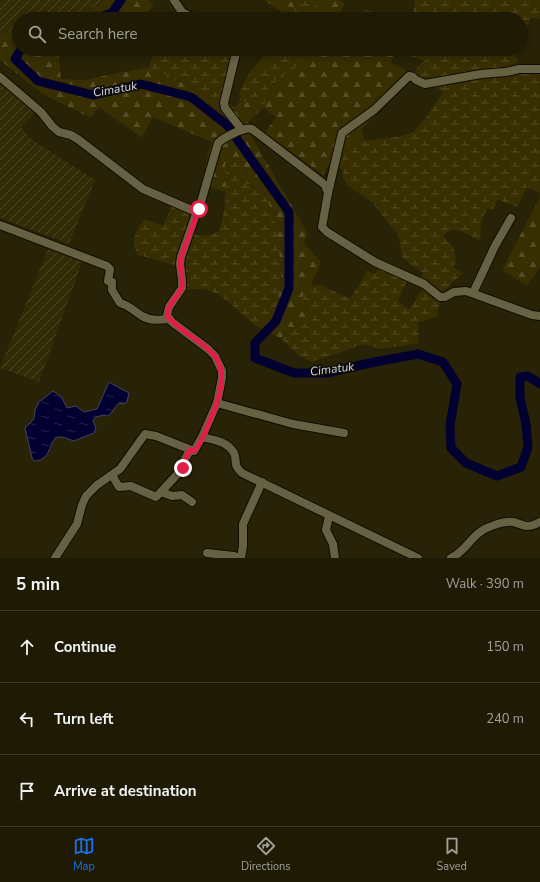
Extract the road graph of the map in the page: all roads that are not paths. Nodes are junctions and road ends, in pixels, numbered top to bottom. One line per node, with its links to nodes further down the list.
1 (174, 0): 2 (street)
2 (183, 12)
3 (235, 56): 6 (street)
4 (540, 69): 7 (street)
5 (0, 76): 8 (street)
6 (240, 131): 7 (street); 8 (street)
7 (328, 193): 11 (street)
8 (197, 211): 13 (street)
9 (511, 218): 11 (street)
10 (0, 225): 13 (street)
11 (473, 293): 12 (street)
12 (540, 316)
13 (170, 319): 14 (street)
14 (217, 403): 15 (street); 16 (street)
15 (344, 434)
16 (202, 438): 17 (street); 19 (street)
17 (190, 450): 18 (street); 20 (street)
18 (112, 475): 20 (street); 25 (street)
19 (262, 482): 22 (street); 26 (street)
20 (161, 492): 21 (street)
21 (192, 502)
22 (329, 516): 27 (street); 28 (street)
23 (540, 522): 29 (street)
24 (207, 553): 26 (street)
25 (55, 558)
26 (241, 558)
27 (335, 558)
28 (418, 558)
29 (451, 558)

